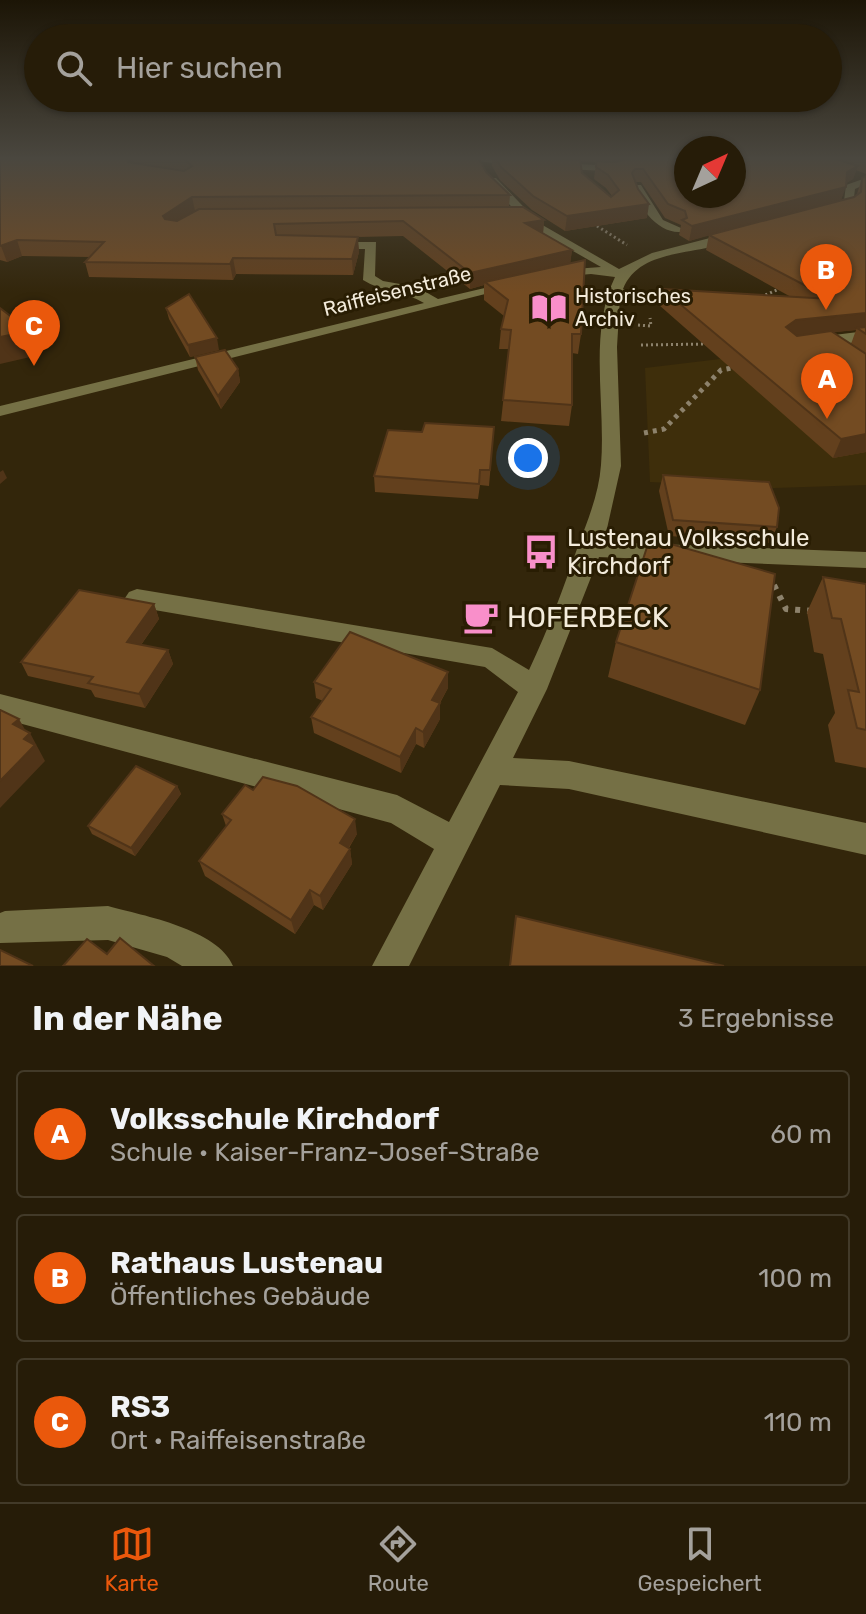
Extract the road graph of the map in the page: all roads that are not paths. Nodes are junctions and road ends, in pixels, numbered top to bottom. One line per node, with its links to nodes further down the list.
1 (511, 202): 6 (street)
2 (646, 202): 9 (street)
3 (846, 202): 4 (street)
4 (814, 214)
5 (507, 215): 6 (street)
6 (522, 215): 12 (street)
7 (742, 234): 9 (street)
8 (663, 243): 11 (street)
9 (704, 244): 11 (street)
10 (327, 245): 17 (street)
11 (679, 251): 12 (street)
12 (624, 274): 13 (street); 15 (street)
13 (547, 277)
14 (519, 283): 17 (street, Raiffeisenstraße)
15 (615, 292): 16 (street); 23 (street)
16 (668, 299)
17 (436, 304): 22 (street, Raiffeisenstraße)
18 (866, 336): 19 (street)
19 (829, 341): 20 (street); 21 (street)
20 (803, 344)
21 (854, 359)
22 (0, 411)
23 (588, 549): 24 (street); 26 (street)
24 (866, 560)
25 (137, 598): 26 (street)
26 (534, 689): 28 (street)
27 (0, 706): 30 (street)
28 (495, 771): 29 (street); 30 (street)
29 (866, 839)
30 (456, 844): 33 (street)
31 (5, 928): 32 (street)
32 (215, 966)
33 (390, 966)

